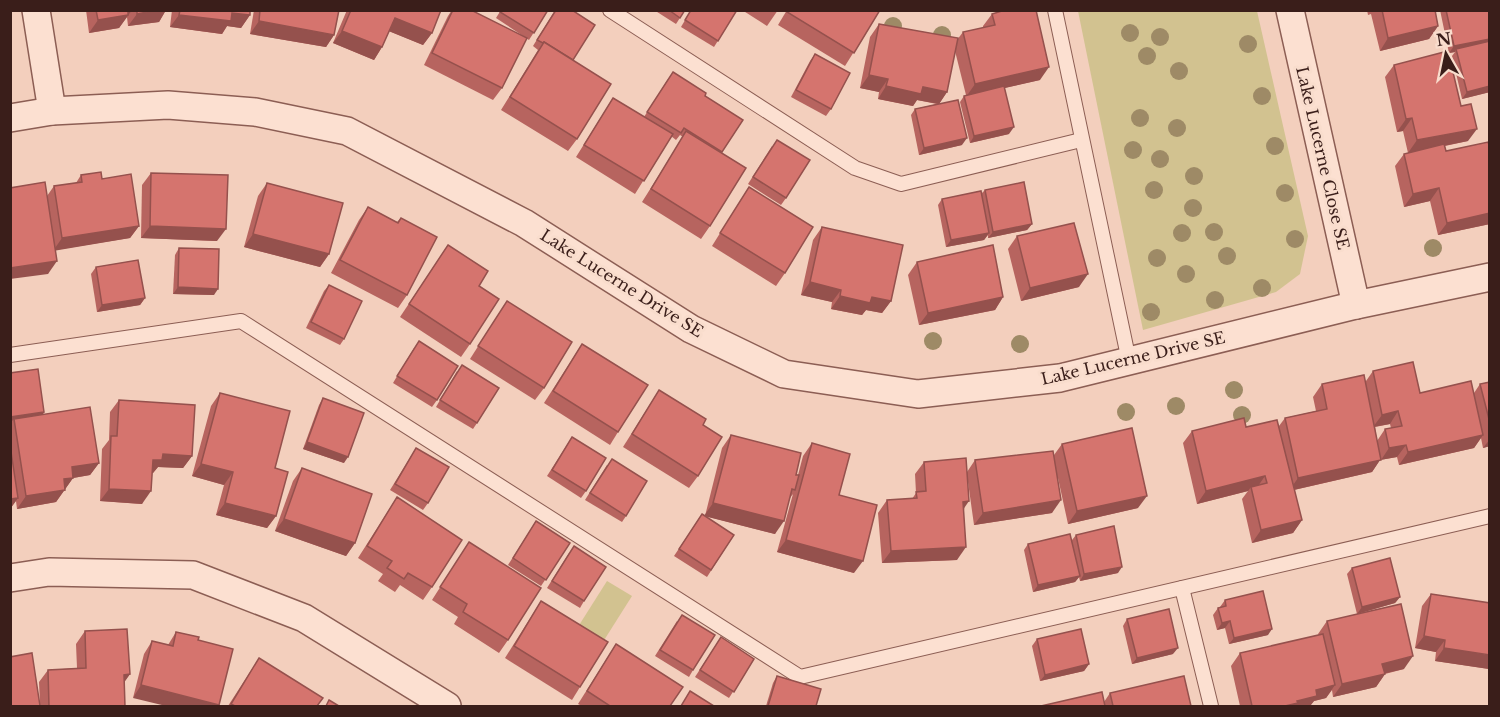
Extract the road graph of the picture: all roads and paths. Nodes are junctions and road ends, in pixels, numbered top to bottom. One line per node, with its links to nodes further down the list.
1 (36, 10): 5 (street)
2 (610, 10): 7 (lane)
3 (1055, 10): 7 (lane)
4 (1290, 10): 9 (street, Lake Lucerne Close SE)
5 (52, 111): 6 (street, Lake Lucerne Drive SE); 11 (street, Lake Lucerne Drive SE)
6 (10, 118)
7 (1081, 140): 11 (lane)
8 (1490, 277): 9 (street, Lake Lucerne Drive SE)
9 (1356, 305): 11 (street, Lake Lucerne Drive SE)
10 (10, 355): 14 (lane)
11 (1129, 361)
12 (1490, 516): 14 (lane)
13 (10, 578): 15 (street)
14 (1182, 588): 16 (lane)
15 (447, 706)
16 (1211, 706)

